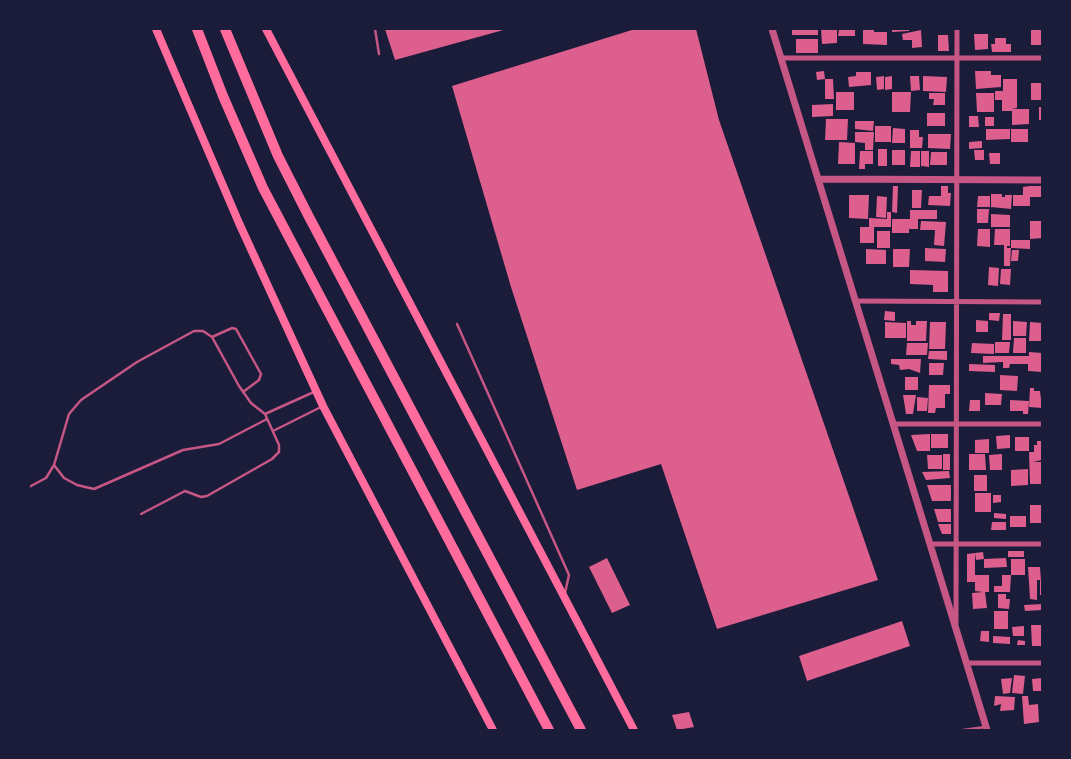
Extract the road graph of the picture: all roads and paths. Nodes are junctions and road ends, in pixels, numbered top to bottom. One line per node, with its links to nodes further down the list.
1 (156, 29): 20 (main road)
2 (196, 29): 41 (highway)
3 (226, 29): 42 (highway)
4 (266, 29): 35 (main road)
5 (375, 29): 8 (lane)
6 (772, 29): 9 (street)
7 (957, 29): 10 (street)
8 (379, 54)
9 (781, 58): 10 (street); 12 (street)
10 (957, 58): 11 (street); 13 (street)
11 (1042, 58)
12 (818, 179): 13 (street); 15 (street)
13 (957, 179): 14 (street); 16 (street)
14 (1042, 180)
15 (856, 301): 16 (street); 25 (street)
16 (957, 301): 17 (street); 26 (street)
17 (1042, 302)
18 (456, 324): 35 (lane)
19 (212, 337): 21 (lane); 21 (lane); 29 (lane)
20 (316, 391): 22 (main road); 23 (lane)
21 (243, 392): 23 (lane)
22 (323, 406): 28 (lane); 40 (main road)
23 (265, 414): 24 (lane)
24 (267, 420): 28 (lane); 29 (lane)
25 (893, 424): 26 (street); 32 (street)
26 (956, 424): 27 (street); 33 (street)
27 (1042, 424)
28 (273, 431): 31 (lane)
29 (54, 465): 30 (lane)
30 (29, 487)
31 (141, 514)
32 (930, 544): 33 (street); 36 (street)
33 (956, 544): 34 (street); 36 (street)
34 (1042, 544)
35 (564, 596): 43 (main road)
36 (956, 629): 37 (street)
37 (966, 663): 38 (street); 39 (street)
38 (1042, 663)
39 (987, 728): 44 (lane)
40 (493, 730)
41 (549, 730)
42 (581, 730)
43 (634, 730)
44 (963, 730)

